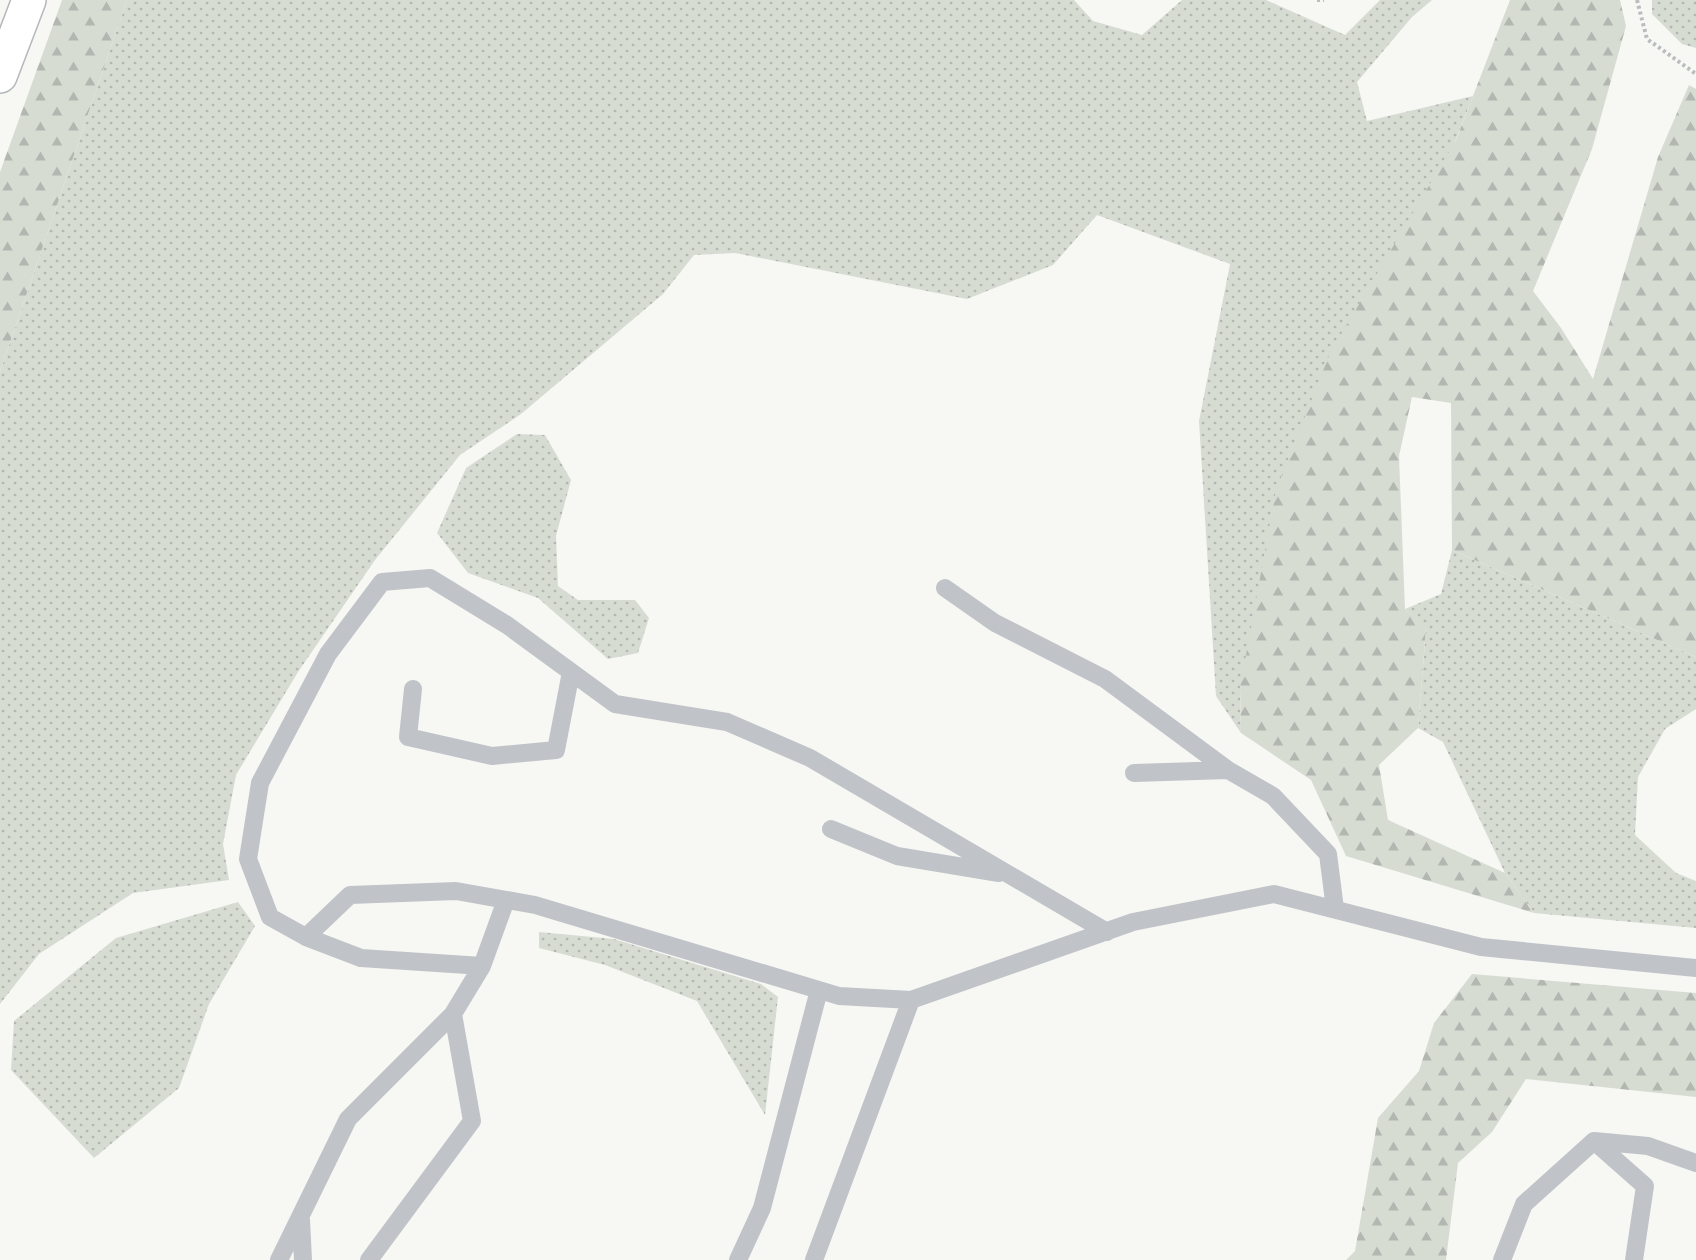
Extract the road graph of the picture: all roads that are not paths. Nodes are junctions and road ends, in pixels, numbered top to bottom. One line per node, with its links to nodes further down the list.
1 (29, 0): 2 (main road)
2 (0, 76)
3 (945, 588): 6 (lane)
4 (571, 672): 5 (lane); 9 (lane); 13 (lane)
5 (413, 688)
6 (1228, 770): 7 (lane); 11 (lane)
7 (1134, 773)
8 (831, 829): 9 (lane)
9 (1009, 875): 12 (lane)
10 (506, 900): 13 (lane); 14 (lane); 16 (lane)
11 (1335, 909): 12 (lane); 15 (lane)
12 (1107, 932): 17 (lane)
13 (306, 937): 14 (lane)
14 (482, 966): 18 (lane)
15 (1696, 968)
16 (819, 990): 17 (lane); 26 (lane)
17 (911, 1000): 27 (lane)
18 (453, 1014): 21 (lane); 25 (lane)
19 (1594, 1141): 20 (lane); 22 (lane); 28 (lane)
20 (1696, 1163)
21 (301, 1218): 23 (lane); 24 (lane)
22 (1507, 1257)
23 (279, 1260)
24 (303, 1260)
25 (369, 1260)
26 (738, 1260)
27 (814, 1260)
28 (1634, 1260)

